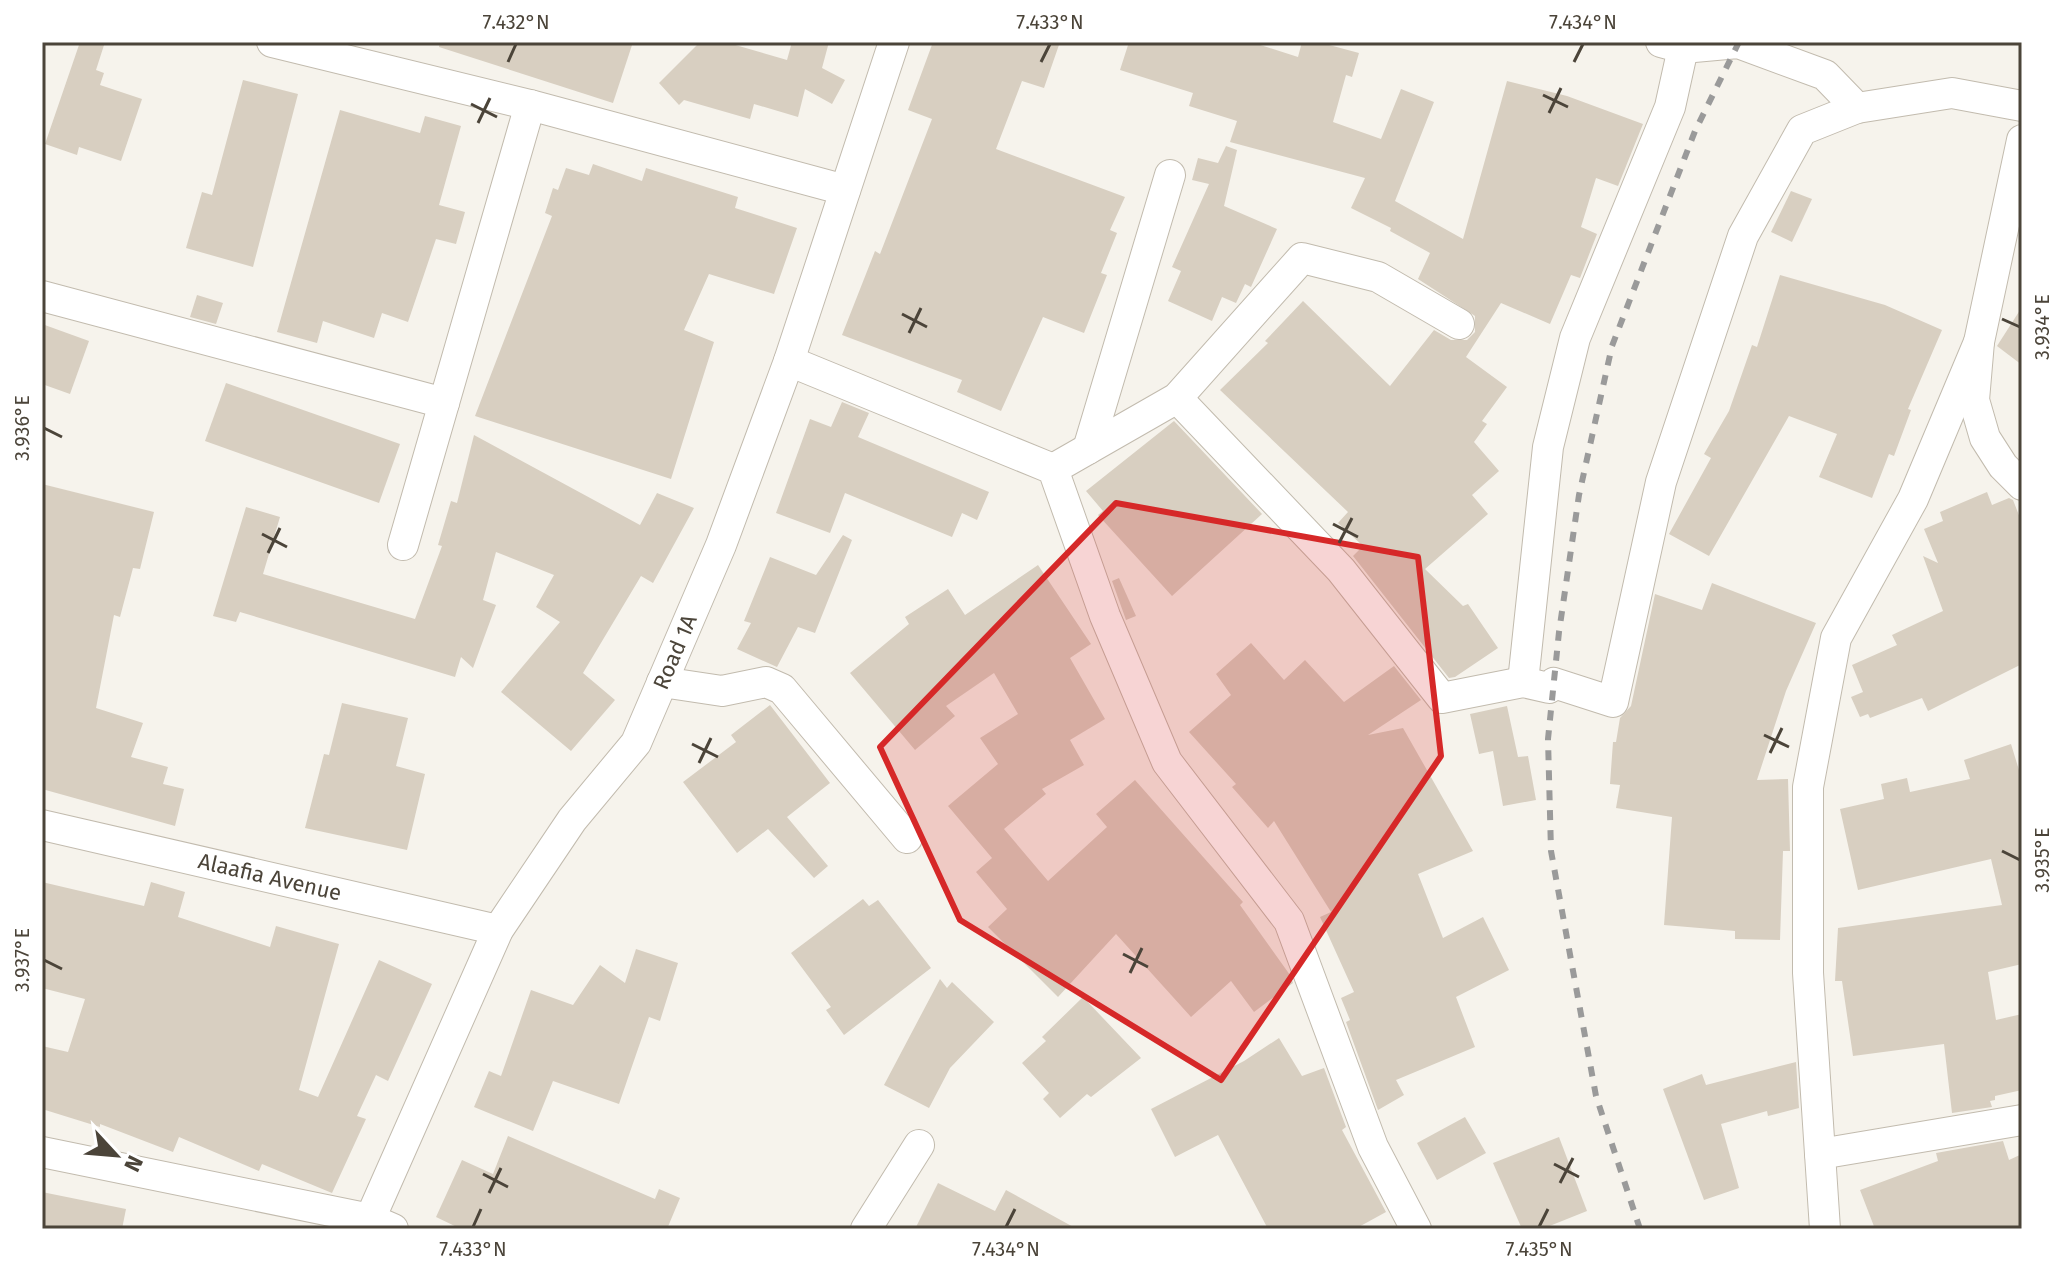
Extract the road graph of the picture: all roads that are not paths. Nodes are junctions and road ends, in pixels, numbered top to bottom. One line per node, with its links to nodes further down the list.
1 (272, 42): 4 (street)
2 (894, 42): 9 (street, Road 1A)
3 (1672, 45): 6 (street); 21 (street)
4 (530, 105): 9 (street); 15 (street)
5 (2022, 106): 6 (street)
6 (1857, 108): 21 (street)
7 (2022, 140): 12 (street)
8 (1170, 175): 16 (street)
9 (845, 190): 13 (street, Road 1A)
10 (42, 296): 15 (street)
11 (1459, 324): 14 (street)
12 (1979, 342): 18 (street); 28 (street)
13 (789, 361): 17 (street); 20 (street, Road 1A)
14 (1177, 398): 16 (street); 21 (street)
15 (444, 403): 19 (street)
16 (1088, 449): 17 (street)
17 (1053, 469): 31 (street)
18 (2022, 485)
19 (403, 545)
20 (662, 682): 23 (street); 24 (street, Road 1A)
21 (1523, 682)
22 (42, 825): 24 (street, Alaafia Avenue)
23 (907, 838)
24 (498, 930): 29 (street, Road 1A)
25 (2022, 1120): 28 (street)
26 (919, 1145): 30 (street)
27 (42, 1152): 29 (street)
28 (1820, 1154): 32 (street)
29 (382, 1224)
30 (866, 1229)
31 (1416, 1229)
32 (1825, 1229)

